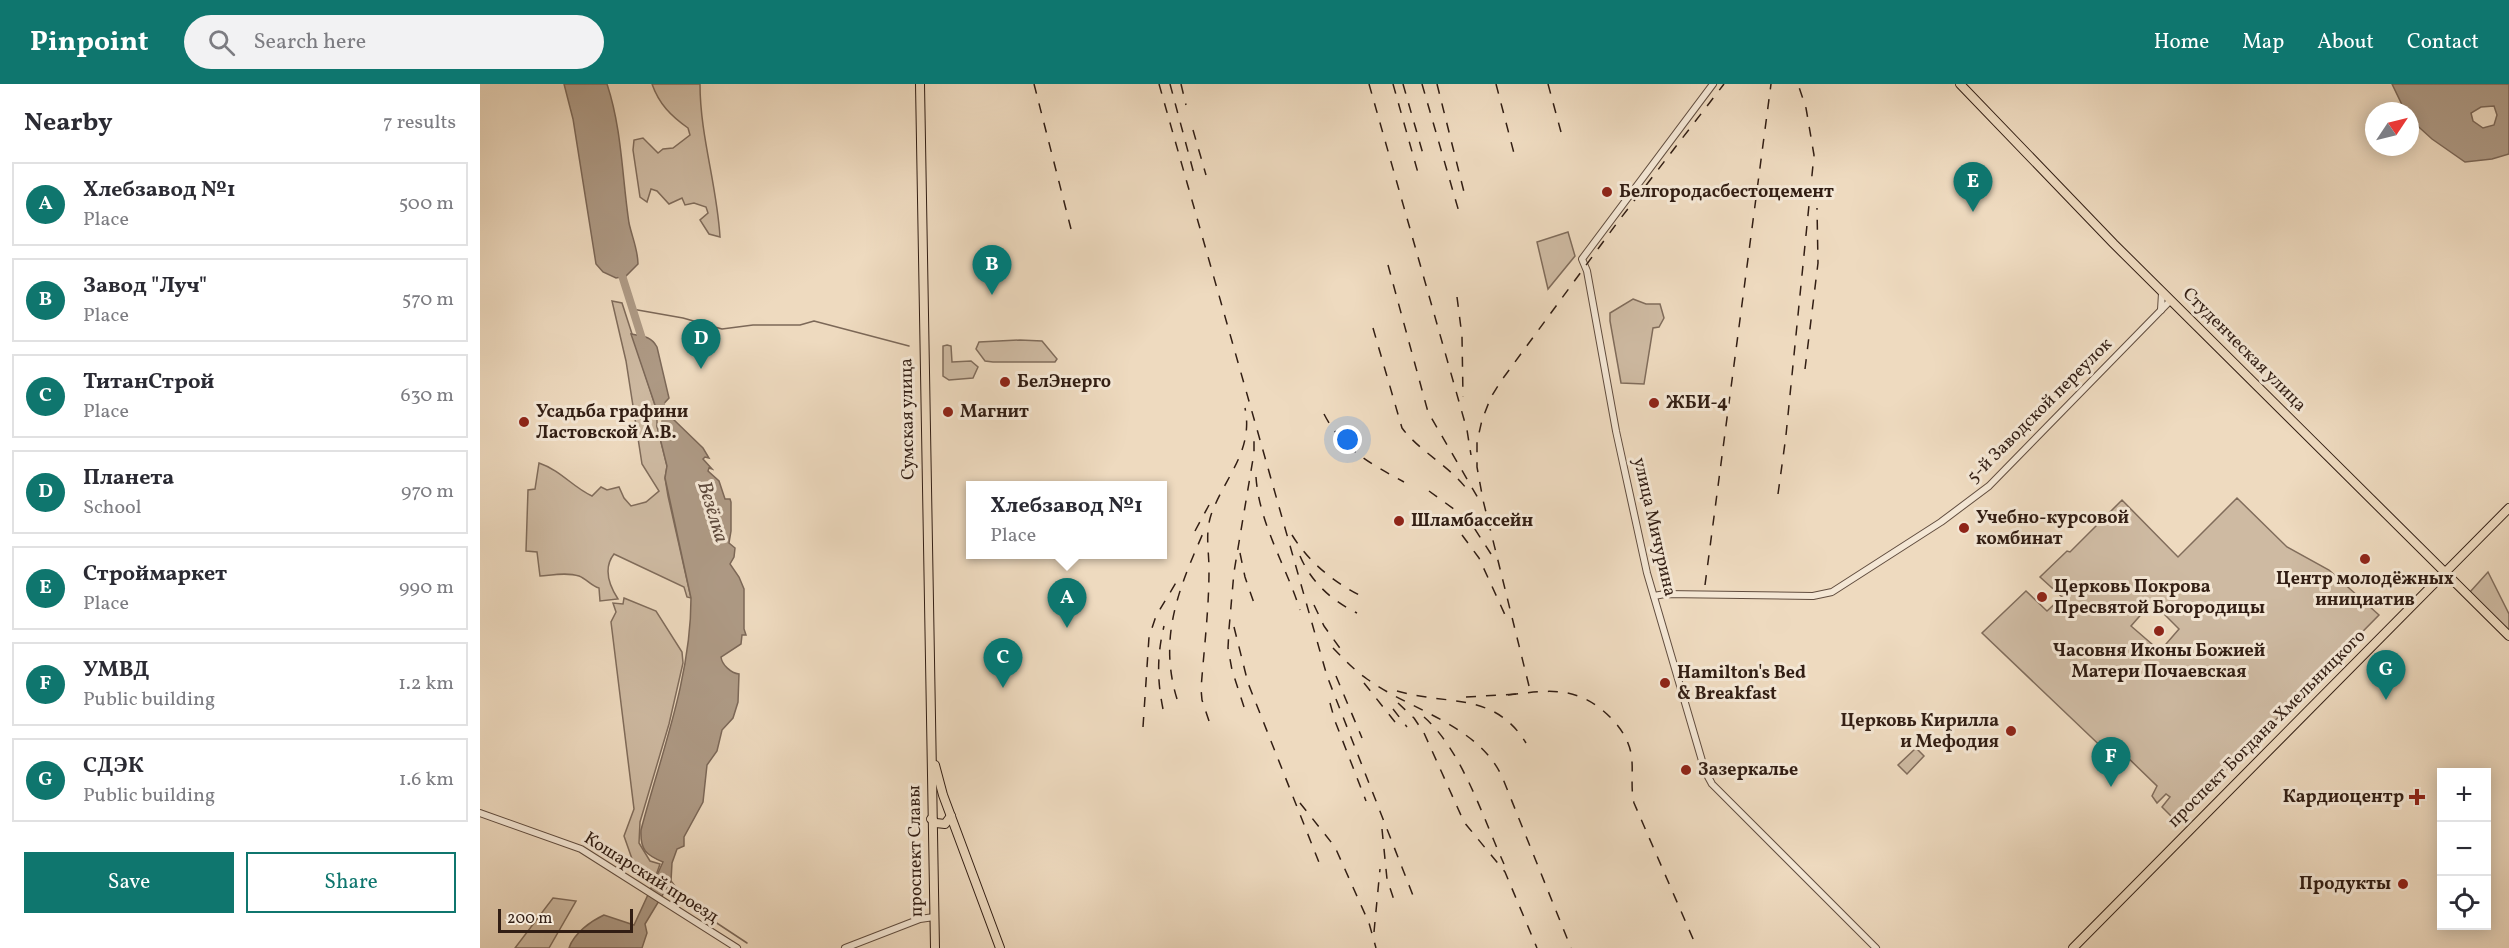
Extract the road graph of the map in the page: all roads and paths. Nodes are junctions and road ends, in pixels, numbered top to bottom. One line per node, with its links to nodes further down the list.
1 (920, 84): 11 (main road, Сумская улица)
2 (1713, 84): 9 (street, улица Мичурина)
3 (1959, 84): 4 (main road, Студенческая улица)
4 (2162, 293): 5 (main road, Студенческая улица); 6 (street)
5 (2170, 301): 6 (street, 5-й Заводской переулок); 8 (main road, Студенческая улица)
6 (2162, 310): 9 (street, 5-й Заводской переулок)
7 (2509, 508): 8 (main road, проспект Богдана Хмельницкого)
8 (2444, 573): 10 (main road, Студенческая улица); 22 (main road, проспект Богдана Хмельницкого)
9 (1654, 596): 21 (street, улица Мичурина)
10 (2509, 636)
11 (932, 754): 12 (main road, проспект Славы); 14 (main road)
12 (931, 808): 14 (main road); 15 (main road, проспект Славы)
13 (480, 813): 17 (street, Кошарский проезд)
14 (950, 815): 15 (main road); 20 (main road)
15 (932, 819): 16 (main road, проспект Славы)
16 (934, 917): 18 (street); 19 (main road, проспект Славы)
17 (737, 948)
18 (845, 948)
19 (934, 948)
20 (1000, 948)
21 (1876, 948)
22 (2073, 948)

